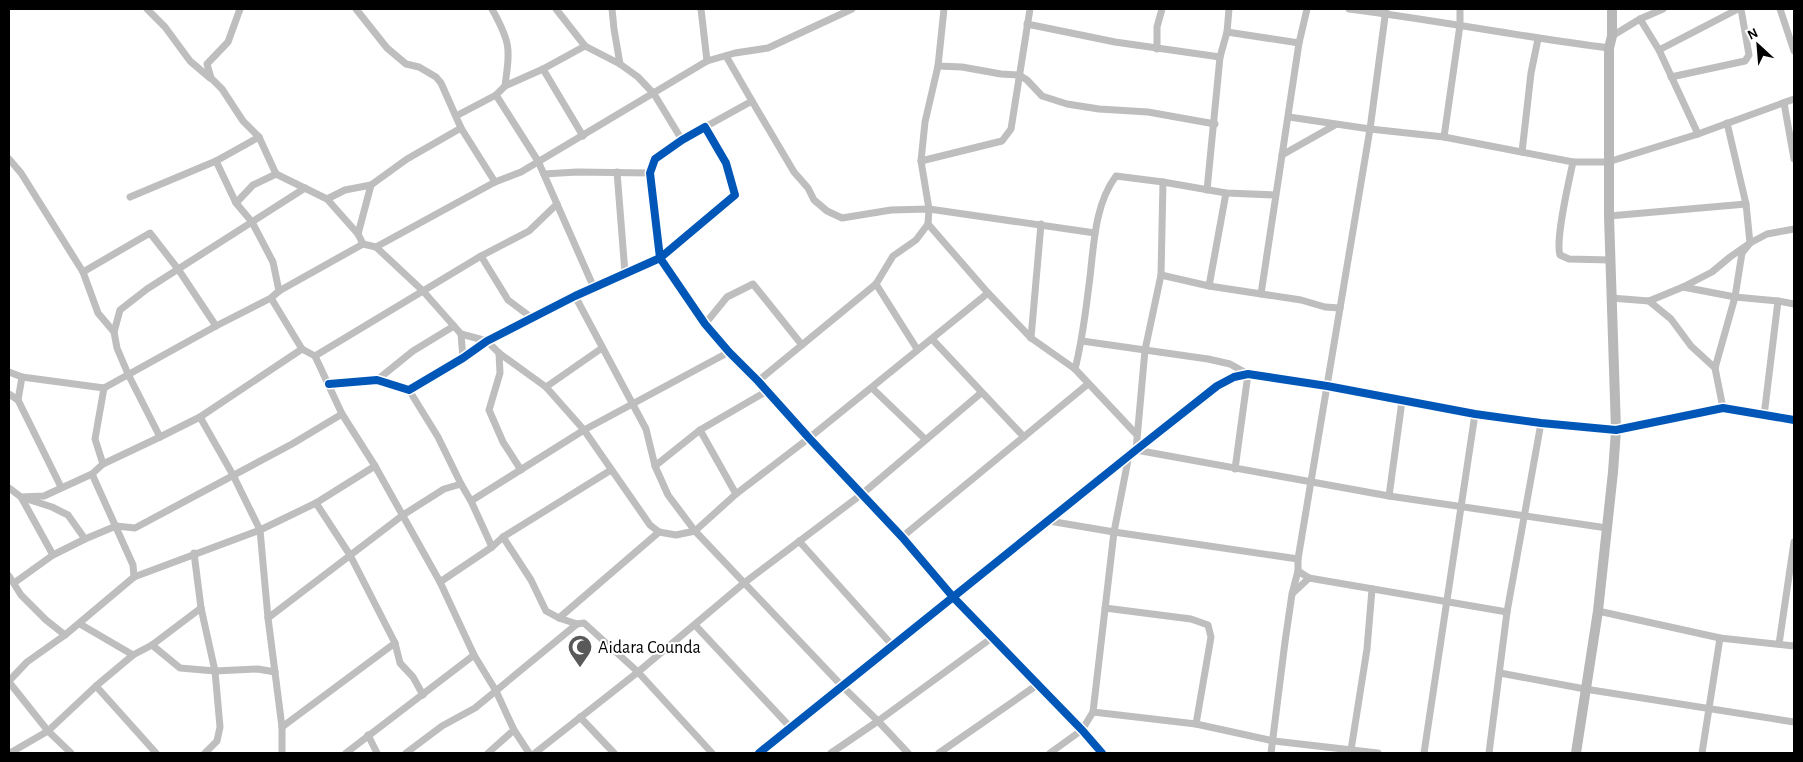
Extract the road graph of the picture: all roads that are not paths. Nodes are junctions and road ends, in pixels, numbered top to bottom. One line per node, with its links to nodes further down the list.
1 (147, 9): 41 (street)
2 (240, 9): 41 (street)
3 (356, 9): 48 (street)
4 (492, 9): 42 (street)
5 (556, 9): 28 (street)
6 (612, 9): 36 (street)
7 (701, 9): 35 (street)
8 (852, 9): 33 (street)
9 (944, 9): 37 (street)
10 (1030, 9): 22 (street)
11 (1162, 9): 30 (street)
12 (1229, 9): 24 (street)
13 (1306, 9): 27 (street)
14 (1350, 9): 20 (street)
15 (1460, 9): 23 (street)
16 (1612, 9): 25 (main road)
17 (1663, 9): 21 (street)
18 (1739, 9): 31 (street); 40 (street)
19 (1780, 9): 32 (street)
20 (1386, 11): 23 (street); 55 (street)
21 (1640, 19): 25 (street); 31 (street)
22 (1027, 24): 30 (street); 39 (street)
23 (1460, 25): 26 (street); 59 (street)
24 (1227, 32): 27 (street); 34 (street)
25 (1612, 36): 29 (main road)
26 (1538, 39): 29 (street); 61 (street)
27 (1299, 43): 49 (street)
28 (585, 46): 36 (street); 38 (street)
29 (1609, 48): 69 (main road)
30 (1157, 49): 34 (street)
31 (1659, 50): 40 (street)
32 (1794, 51)
33 (726, 56): 35 (street); 46 (street)
34 (1220, 57): 51 (street)
35 (706, 61): 44 (street)
36 (620, 64): 44 (street)
37 (938, 66): 39 (street); 67 (street)
38 (543, 69): 42 (street); 57 (street)
39 (1019, 75): 51 (street); 67 (street)
40 (1671, 77): 56 (street)
41 (211, 78): 58 (street)
42 (506, 86): 43 (street)
43 (496, 94): 48 (street); 66 (street)
44 (654, 94): 57 (street); 60 (street)
45 (1794, 99): 47 (street)
46 (752, 101): 53 (street); 86 (street)
47 (1784, 103): 50 (street); 64 (street)
48 (456, 116): 54 (street)
49 (1289, 117): 52 (street); 62 (street)
50 (1727, 123): 56 (street); 85 (street)
51 (1214, 124): 78 (street)
52 (1336, 124): 55 (street); 62 (street)
53 (705, 127): 60 (street); 98 (street)
54 (461, 128): 74 (street); 76 (street)
55 (1370, 129): 59 (street); 119 (street)
56 (1698, 134): 69 (street)
57 (583, 136): 66 (street)
58 (259, 137): 65 (street); 72 (street)
59 (1444, 137): 61 (street)
60 (682, 140): 71 (street)
61 (1522, 152): 68 (street)
62 (1282, 155): 80 (street)
63 (9, 159): 101 (street)
64 (1794, 159)
65 (216, 161): 81 (street); 83 (street)
66 (538, 161): 73 (street); 74 (street)
67 (921, 161): 86 (street)
68 (1573, 162): 69 (street); 99 (street)
69 (1608, 162): 87 (main road)
70 (617, 172): 71 (street); 73 (street); 102 (street)
71 (650, 173): 98 (street)
72 (276, 174): 77 (street); 83 (street)
73 (544, 174): 84 (street)
74 (495, 182): 96 (street)
75 (1163, 182): 78 (street); 92 (street); 103 (street)
76 (371, 185): 82 (street); 93 (street)
77 (305, 188): 82 (street); 88 (street)
78 (1206, 190): 79 (street)
79 (1226, 193): 80 (street); 105 (street)
80 (1275, 195): 111 (street)
81 (130, 197)
82 (326, 199): 93 (street)
83 (236, 203): 88 (street)
84 (557, 204): 97 (street); 107 (street)
85 (1746, 204): 87 (street); 94 (street)
86 (929, 209): 89 (street); 90 (street)
87 (1609, 216): 99 (main road)
88 (252, 222): 100 (street); 108 (street)
89 (928, 224): 104 (street); 110 (street)
90 (1040, 224): 92 (street); 126 (street)
91 (1794, 229): 94 (street)
92 (1095, 233): 129 (street)
93 (358, 234): 95 (street)
94 (1750, 243): 106 (street); 113 (street)
95 (363, 244): 96 (street); 108 (street)
96 (376, 247): 109 (street)
97 (481, 256): 109 (street); 120 (street)
98 (660, 258): 102 (street); 121 (street)
99 (1610, 260): 115 (main road)
100 (178, 269): 101 (street); 122 (street); 124 (street)
101 (83, 272): 124 (street)
102 (625, 273): 107 (street)
103 (1161, 275): 105 (street); 134 (street)
104 (876, 284): 130 (street); 132 (street)
105 (1209, 286): 111 (street)
106 (1683, 287): 113 (street); 116 (street)
107 (594, 288): 112 (street)
108 (279, 291): 114 (street)
109 (423, 291): 123 (street); 137 (street)
110 (988, 292): 126 (street); 127 (street)
111 (1261, 294): 119 (street)
112 (575, 296): 120 (street); 131 (street)
113 (1735, 297): 117 (street); 139 (street)
114 (271, 298): 122 (street); 133 (street)
115 (1611, 298): 116 (street); 169 (main road)
116 (1649, 301): 139 (street)
117 (1778, 301): 118 (street); 163 (street)
118 (1794, 304)
119 (1340, 308): 149 (street)
120 (532, 318): 128 (street)
121 (705, 324): 130 (street); 136 (street)
122 (216, 326): 142 (street)
123 (454, 326): 125 (street); 145 (street)
124 (114, 332): 142 (street)
125 (461, 334): 128 (street); 138 (street)
126 (1031, 338): 140 (street)
127 (932, 339): 132 (street); 155 (street)
128 (487, 341): 135 (street); 138 (street)
129 (1082, 341): 134 (street); 140 (street)
130 (802, 345): 146 (street)
131 (602, 348): 150 (street); 159 (street)
132 (917, 349): 152 (street)
133 (302, 350): 137 (street); 164 (street)
134 (1145, 350): 143 (street); 170 (street)
135 (499, 352): 150 (street); 181 (street)
136 (729, 352): 146 (street); 159 (street)
137 (316, 356): 147 (street)
138 (463, 358): 153 (street)
139 (1714, 368): 160 (street)
140 (1075, 369): 148 (street)
141 (9, 372): 144 (street)
142 (128, 374): 151 (street); 171 (street)
143 (1248, 374): 149 (street); 175 (street); 180 (street)
144 (22, 377): 151 (street); 157 (street)
145 (377, 380): 147 (street); 153 (street)
146 (758, 381): 154 (street)
147 (329, 384): 161 (street)
148 (1088, 384): 170 (street); 172 (street)
149 (1327, 386): 158 (street); 185 (street)
150 (546, 387): 167 (street)
151 (104, 388): 177 (street)
152 (872, 388): 173 (street); 174 (street)
153 (409, 390): 186 (street)
154 (767, 391): 168 (street); 173 (street)
155 (981, 393): 172 (street); 174 (street)
156 (9, 394): 157 (street)
157 (18, 400): 187 (street)
158 (1402, 401): 162 (street); 191 (street)
159 (633, 405): 167 (street); 179 (street)
160 (1723, 408): 163 (street); 169 (street)
161 (342, 414): 178 (street); 184 (street)
162 (1475, 414): 166 (street); 195 (street)
163 (1764, 416): 165 (street)
164 (200, 417): 171 (street); 184 (street)
165 (1794, 420)
166 (1541, 423): 169 (street); 197 (street)
167 (584, 430): 181 (street); 182 (street)
168 (700, 430): 179 (street); 189 (street)
169 (1616, 430): 200 (main road)
170 (1137, 435): 175 (street)
171 (160, 437): 177 (street)
172 (1024, 437): 206 (street)
173 (809, 438): 189 (street); 190 (street)
174 (925, 439): 190 (street)
175 (1136, 450): 176 (street); 180 (street)
176 (1129, 456): 198 (street); 204 (street)
177 (103, 464): 183 (street)
178 (375, 466): 194 (street); 196 (street)
179 (656, 466): 202 (street)
180 (1235, 469): 185 (street)
181 (521, 470): 193 (street)
182 (611, 470): 203 (street); 205 (street)
183 (92, 474): 187 (street); 199 (street)
184 (233, 475): 199 (street); 201 (street)
185 (1310, 482): 191 (street); 214 (street)
186 (461, 484): 193 (street); 196 (street)
187 (61, 486): 192 (street)
188 (9, 488): 192 (street)
189 (736, 494): 202 (street)
190 (862, 494): 206 (street); 208 (street)
191 (1389, 496): 195 (street)
192 (21, 497): 207 (street); 213 (street)
193 (471, 501): 210 (street)
194 (316, 503): 201 (street); 212 (street)
195 (1460, 506): 197 (street); 225 (street)
196 (403, 514): 212 (street); 219 (street)
197 (1524, 517): 200 (street); 229 (street)
198 (1049, 521): 204 (street); 224 (street)
199 (116, 526): 207 (street); 217 (street)
200 (1607, 528): 228 (main road)
201 (260, 530): 211 (street); 230 (street)
202 (695, 531): 203 (street); 221 (street)
203 (659, 532): 231 (street)
204 (1114, 532): 214 (street); 227 (street)
205 (503, 537): 210 (street); 231 (street)
206 (902, 537): 224 (street)
207 (85, 539): 213 (street)
208 (799, 541): 221 (street); 241 (street)
209 (1794, 542): 239 (street)
210 (492, 547): 219 (street)
211 (194, 554): 217 (street); 226 (street)
212 (350, 555): 230 (street); 238 (street)
213 (53, 556): 220 (street)
214 (1298, 558): 215 (street)
215 (1298, 571): 218 (street); 223 (street)
216 (9, 576): 220 (street)
217 (134, 577): 232 (street)
218 (1309, 578): 222 (street); 223 (street)
219 (440, 582): 244 (street)
220 (14, 583): 235 (street)
221 (744, 584): 234 (street); 252 (street)
222 (1372, 588): 225 (street); 269 (street)
223 (1292, 594): 268 (street)
224 (953, 597): 236 (street); 241 (street)
225 (1446, 602): 229 (street); 291 (street)
226 (201, 608): 240 (street); 245 (street)
227 (1105, 608): 257 (street); 261 (street)
228 (1598, 611): 237 (street); 253 (main road)
229 (1507, 612): 248 (street)
230 (268, 618): 246 (street)
231 (559, 618): 233 (street)
232 (80, 624): 235 (street); 243 (street)
233 (577, 624): 247 (street); 254 (street)
234 (695, 625): 247 (street); 263 (street)
235 (65, 635): 249 (street)
236 (993, 637): 250 (street); 259 (street)
237 (1720, 638): 239 (street); 256 (street)
238 (395, 643): 255 (street); 262 (street)
239 (1779, 644): 242 (street)
240 (152, 645): 243 (street); 245 (street)
241 (892, 645): 252 (street)
242 (1794, 646)
243 (133, 655): 251 (street)
244 (474, 655): 254 (street); 255 (street)
245 (215, 671): 246 (street); 273 (street)
246 (275, 672): 262 (street)
247 (638, 672): 258 (street); 282 (street)
248 (1500, 673): 253 (street); 292 (street)
249 (9, 681): 266 (street)
250 (1037, 685): 265 (street); 286 (street)
251 (96, 686): 266 (street); 272 (street)
252 (842, 686): 259 (street); 263 (street)
253 (1585, 689): 256 (street); 293 (main road)
254 (496, 692): 264 (street); 277 (street)
255 (423, 695): 267 (street)
256 (1708, 708): 260 (street); 294 (street)
257 (1093, 712): 261 (street); 265 (street)
258 (580, 717): 280 (street); 281 (street)
259 (878, 721): 284 (street); 285 (street)
260 (1794, 722)
261 (1196, 724): 268 (street)
262 (282, 727): 274 (street)
263 (791, 728): 283 (street)
264 (514, 730): 278 (street); 279 (street)
265 (1082, 730): 287 (street); 288 (street)
266 (48, 732): 270 (street); 271 (street)
267 (368, 735): 275 (street); 276 (street)
268 (1274, 741): 269 (street); 289 (street)
269 (1351, 750): 290 (street)
270 (10, 753)
271 (71, 753)
272 (156, 753)
273 (205, 753)
274 (282, 753)
275 (346, 753)
276 (377, 753)
277 (406, 753)
278 (488, 753)
279 (529, 753)
280 (535, 753)
281 (614, 753)
282 (712, 753)
283 (760, 753)
284 (831, 753)
285 (908, 753)
286 (940, 753)
287 (1050, 753)
288 (1102, 753)
289 (1271, 753)
290 (1378, 753)
291 (1424, 753)
292 (1489, 753)
293 (1576, 753)
294 (1702, 753)

